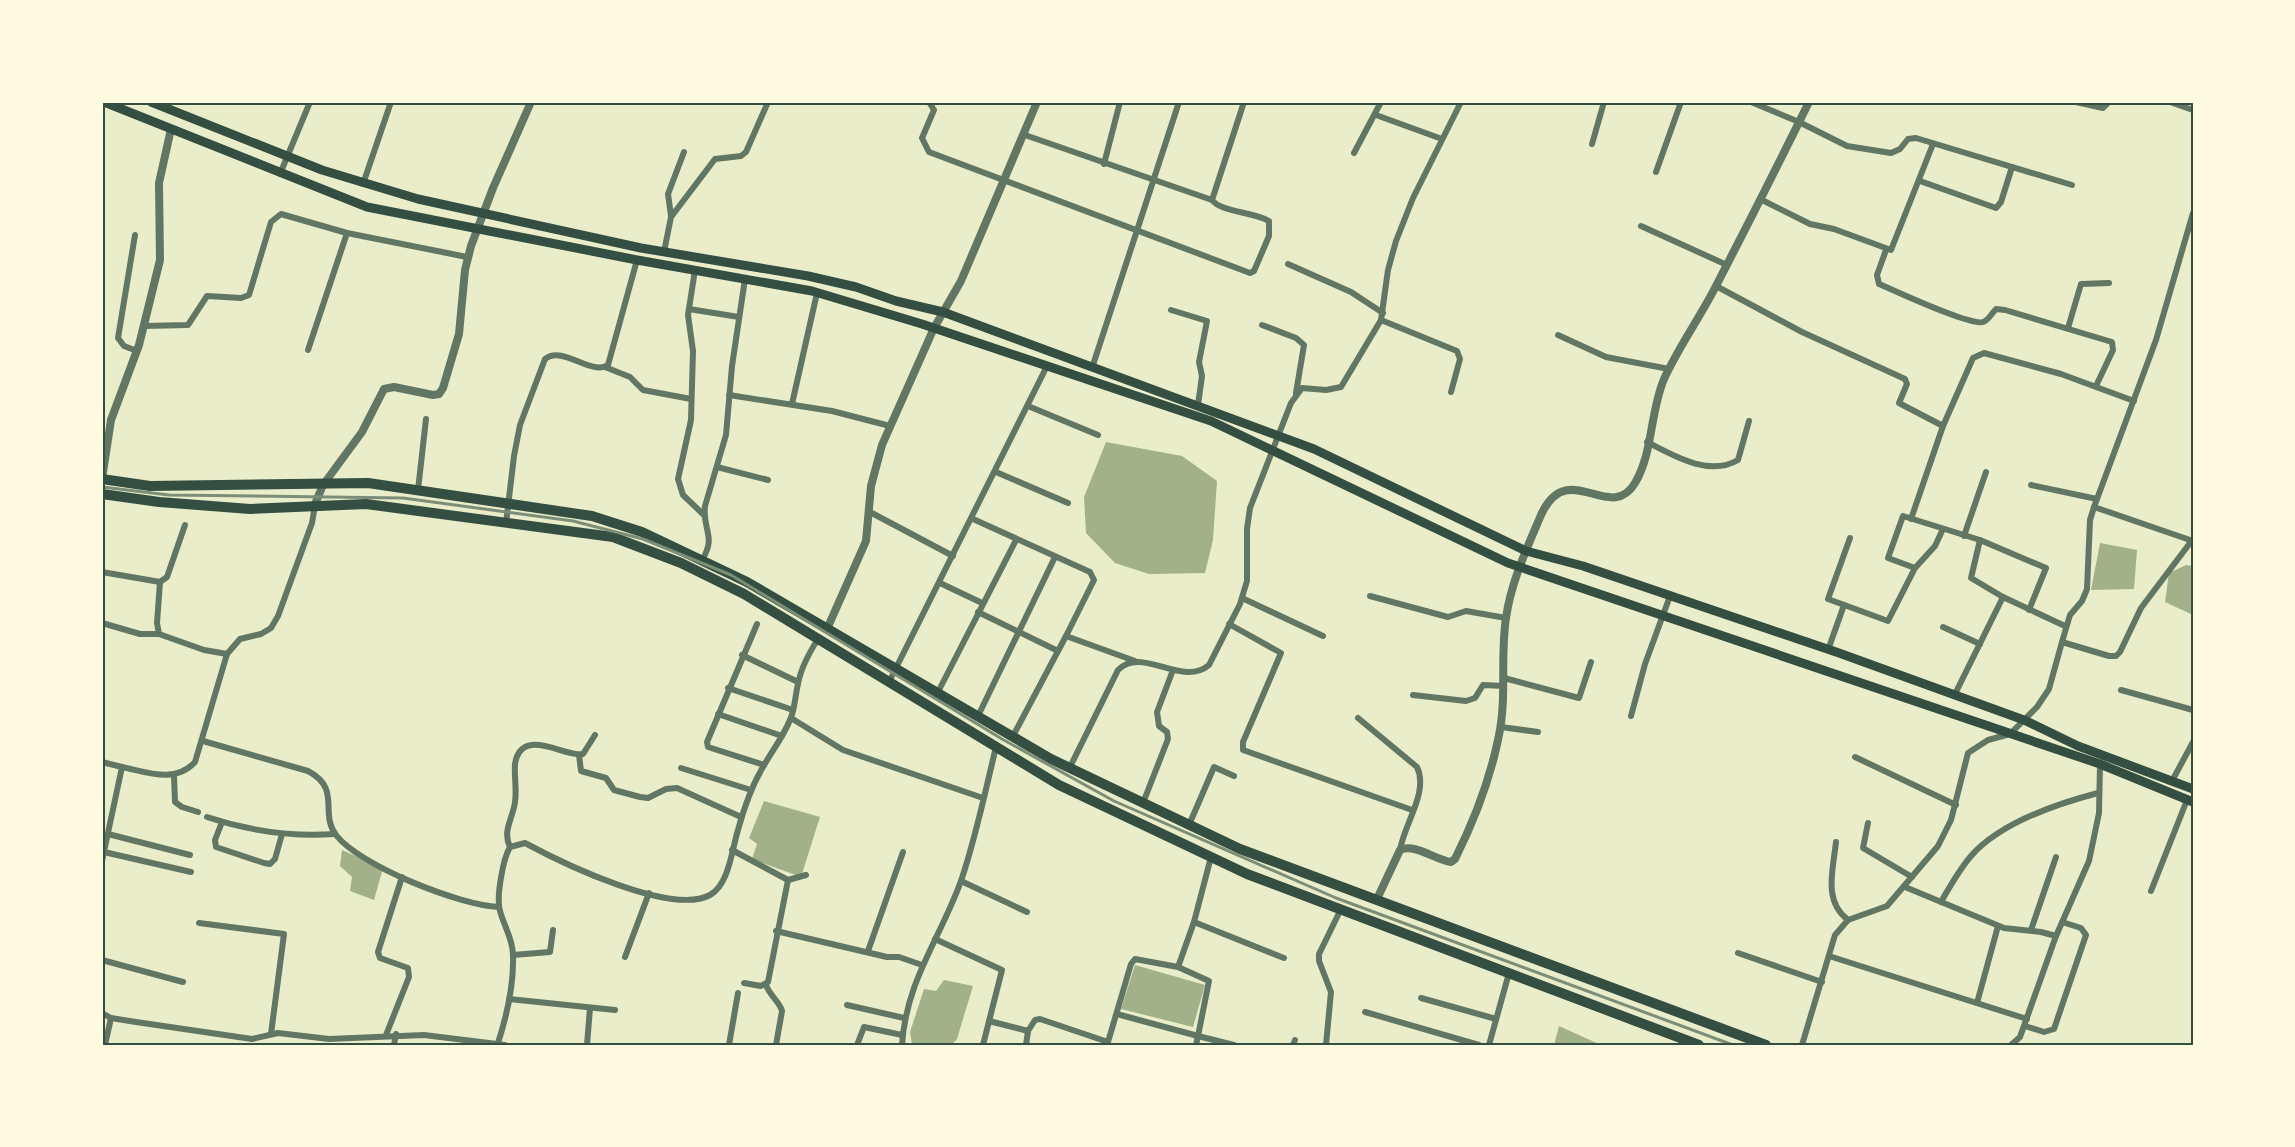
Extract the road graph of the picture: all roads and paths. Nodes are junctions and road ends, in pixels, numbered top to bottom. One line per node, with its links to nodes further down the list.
1 (104, 102): 24 (main road)
2 (310, 102): 31 (street)
3 (391, 102): 39 (street)
4 (531, 102): 43 (street)
5 (768, 102): 45 (street)
6 (929, 102): 36 (street)
7 (1037, 102): 25 (street)
8 (1120, 102): 32 (street)
9 (1179, 102): 37 (street)
10 (1244, 102): 42 (street)
11 (1381, 102): 22 (street)
12 (1461, 102): 26 (street)
13 (1604, 102): 27 (street)
14 (1681, 102): 34 (street)
15 (1751, 102): 23 (street)
16 (1809, 102): 23 (street)
17 (2076, 102): 18 (street)
18 (2109, 102)
19 (2170, 102): 21 (street)
20 (154, 103): 31 (main road)
21 (2193, 110)
22 (1376, 115): 26 (street); 30 (street)
23 (1799, 122): 28 (street); 41 (street)
24 (171, 129): 35 (main road); 69 (street)
25 (1025, 135): 32 (street); 36 (street)
26 (1442, 139): 67 (street)
27 (1592, 144)
28 (1933, 144): 33 (street); 38 (street)
29 (684, 152): 45 (street)
30 (1354, 153)
31 (288, 155): 35 (street); 39 (main road)
32 (1104, 164): 37 (street)
33 (2012, 167): 38 (street); 40 (street)
34 (1656, 172)
35 (280, 174): 47 (main road)
36 (1005, 178): 48 (street); 65 (street)
37 (1152, 181): 42 (street); 48 (street)
38 (1920, 181): 51 (street)
39 (363, 184): 43 (main road)
40 (2072, 185)
41 (1760, 199): 51 (street); 56 (street)
42 (1212, 200): 48 (street)
43 (484, 213): 47 (street); 52 (main road)
44 (2193, 213): 85 (street)
45 (671, 217): 52 (street)
46 (1641, 226): 56 (street)
47 (479, 229): 53 (street); 54 (main road)
48 (1136, 232): 78 (street)
49 (347, 233): 53 (street); 69 (street); 73 (street)
50 (135, 235): 74 (street)
51 (1886, 250): 71 (street)
52 (664, 252): 57 (main road)
53 (467, 257): 102 (street)
54 (637, 260): 58 (main road); 77 (street)
55 (1288, 264): 67 (street)
56 (1726, 265): 61 (street)
57 (747, 266): 59 (main road); 65 (main road)
58 (695, 270): 59 (main road); 63 (street)
59 (744, 279): 62 (main road); 66 (street)
60 (2109, 283): 71 (street)
61 (1716, 286): 79 (street); 92 (street)
62 (817, 292): 70 (main road); 86 (street)
63 (689, 309): 66 (street); 84 (street)
64 (1171, 310): 87 (street)
65 (943, 312): 70 (street); 75 (main road)
66 (739, 317): 83 (street)
67 (1382, 317): 81 (street); 82 (street)
68 (1262, 325): 82 (street)
69 (144, 326): 74 (street)
70 (934, 328): 76 (main road); 91 (street)
71 (2068, 328): 80 (street)
72 (1558, 335): 79 (street)
73 (308, 350)
74 (137, 351): 100 (street)
75 (1054, 354): 76 (main road); 78 (main road)
76 (1047, 366): 88 (street); 96 (main road)
77 (605, 367): 84 (street); 109 (street)
78 (1092, 368): 87 (main road)
79 (1670, 369): 95 (street)
80 (2096, 386): 85 (street); 92 (street)
81 (1451, 392)
82 (1296, 393): 94 (street)
83 (729, 395): 86 (street); 97 (street)
84 (691, 399): 112 (street)
85 (2134, 401): 106 (street)
86 (792, 404): 91 (street)
87 (1198, 405): 94 (main road)
88 (1028, 406): 93 (street); 98 (street)
89 (426, 419): 104 (street)
90 (1749, 421): 95 (street)
91 (890, 426): 111 (street)
92 (1943, 426): 114 (street)
93 (1098, 435)
94 (1280, 436): 96 (street); 123 (main road)
95 (1647, 442): 123 (street)
96 (1274, 451): 127 (main road); 135 (street)
97 (717, 466): 101 (street); 112 (street)
98 (996, 472): 107 (street); 113 (street)
99 (1986, 472): 118 (street)
100 (102, 479): 102 (highway)
101 (768, 480)
102 (323, 485): 104 (highway); 108 (street)
103 (2031, 485): 106 (street)
104 (418, 490): 109 (highway)
105 (102, 494): 108 (highway)
106 (2097, 499): 110 (street)
107 (1068, 503)
108 (315, 504): 115 (highway); 157 (street)
109 (508, 504): 115 (street); 126 (highway)
110 (2094, 507): 122 (street); 145 (street)
111 (868, 511): 124 (street); 147 (street)
112 (704, 514): 126 (street)
113 (973, 519): 120 (street); 124 (street)
114 (1911, 519): 117 (street); 128 (street)
115 (506, 523): 152 (highway)
116 (185, 525): 130 (street)
117 (1942, 529): 118 (street); 128 (street)
118 (1964, 536): 121 (street)
119 (1850, 538): 137 (street)
120 (1016, 540): 125 (street); 136 (street)
121 (1980, 540): 134 (street); 138 (street)
122 (2193, 540): 153 (street)
123 (1526, 551): 127 (street); 133 (main road)
124 (953, 556): 131 (street)
125 (1055, 557): 148 (street); 150 (street)
126 (702, 560): 147 (highway)
127 (1520, 567): 140 (main road); 141 (street)
128 (1915, 568): 137 (street)
129 (102, 573): 130 (street)
130 (160, 582): 149 (street)
131 (940, 583): 136 (street); 161 (street)
132 (1370, 596): 141 (street)
133 (1670, 596): 140 (street); 155 (main road)
134 (2003, 597): 138 (street); 154 (street)
135 (1242, 598): 144 (street); 151 (street)
136 (982, 603): 139 (street)
137 (1844, 605): 155 (street)
138 (2029, 610): 145 (street)
139 (978, 612): 148 (street); 168 (street)
140 (1664, 615): 175 (street); 181 (main road)
141 (1506, 618): 165 (street)
142 (102, 623): 149 (street)
143 (757, 624): 158 (street)
144 (1229, 624): 162 (street); 208 (street)
145 (2065, 626): 153 (street)
146 (1943, 627): 154 (street)
147 (827, 629): 161 (highway)
148 (1018, 631): 156 (street); 174 (street)
149 (159, 634): 157 (street)
150 (1066, 636): 156 (street); 159 (street)
151 (1323, 636)
152 (818, 639): 163 (street); 164 (highway)
153 (2061, 642): 178 (street)
154 (1980, 644): 170 (street)
155 (1828, 650): 170 (main road)
156 (1058, 651): 184 (street)
157 (227, 654): 185 (street)
158 (742, 655): 163 (street); 166 (street)
159 (1135, 661): 162 (street); 196 (street)
160 (1591, 662): 165 (street)
161 (896, 668): 164 (street); 168 (highway)
162 (1173, 670): 206 (street)
163 (798, 682): 171 (street)
164 (889, 682): 187 (highway)
165 (1504, 682): 169 (street); 179 (street)
166 (728, 688): 171 (street); 173 (street)
167 (2121, 690): 172 (street)
168 (938, 693): 174 (highway)
169 (1413, 695)
170 (1954, 696): 178 (main road)
171 (793, 710): 176 (street)
172 (2193, 710)
173 (717, 714): 183 (street); 193 (street)
174 (978, 716): 184 (highway)
175 (1631, 716)
176 (791, 718): 183 (street); 204 (street)
177 (1358, 718): 208 (street)
178 (2024, 720): 181 (street); 200 (main road)
179 (1501, 727): 180 (street); 221 (street)
180 (1538, 732)
181 (2010, 734): 192 (main road); 207 (street)
182 (594, 735): 188 (street)
183 (782, 736): 193 (street)
184 (1013, 736): 189 (highway)
185 (203, 741): 198 (street); 217 (street)
186 (2193, 742): 200 (street)
187 (996, 747): 197 (highway); 204 (street)
188 (579, 755): 211 (street); 219 (street)
189 (1048, 757): 196 (highway); 197 (highway)
190 (1855, 757): 207 (street)
191 (102, 762): 194 (street)
192 (2100, 764): 203 (street); 205 (main road)
193 (764, 765): 202 (street)
194 (122, 767): 198 (street); 215 (street)
195 (681, 768): 202 (street)
196 (1070, 768): 206 (highway)
197 (1039, 773): 225 (highway)
198 (174, 776): 209 (street)
199 (1234, 776): 214 (street)
200 (2172, 781): 201 (main road)
201 (2193, 789)
202 (751, 790): 211 (street)
203 (2098, 793): 238 (street); 244 (street)
204 (983, 798): 233 (street)
205 (2190, 801): 235 (street)
206 (1143, 803): 214 (highway)
207 (1956, 805): 231 (street)
208 (1412, 810): 221 (street)
209 (198, 812)
210 (207, 817): 212 (street)
211 (741, 817): 220 (street)
212 (222, 822): 216 (street); 216 (street)
213 (1868, 823): 231 (street)
214 (1189, 825): 237 (highway)
215 (106, 830): 222 (street); 224 (street)
216 (282, 834): 217 (street)
217 (335, 834): 230 (street)
218 (1836, 842): 242 (street)
219 (510, 847): 236 (street); 239 (street)
220 (732, 850): 232 (street); 236 (street)
221 (1400, 850): 237 (street)
222 (104, 852): 227 (street); 228 (street)
223 (903, 852): 254 (street)
224 (190, 855)
225 (1211, 857): 240 (highway); 243 (street)
226 (2056, 857): 249 (street)
227 (102, 861)
228 (192, 872)
229 (806, 875): 232 (street)
230 (402, 877): 239 (street); 285 (street)
231 (1912, 877): 234 (street)
232 (788, 880): 250 (street)
233 (961, 881): 241 (street); 252 (street)
234 (1905, 887): 238 (street); 242 (street)
235 (2151, 891)
236 (649, 893): 258 (street)
237 (1377, 899): 246 (highway)
238 (1941, 902): 247 (street)
239 (499, 908): 256 (street)
240 (1341, 909): 253 (highway); 303 (street)
241 (1027, 912)
242 (1848, 920): 257 (street)
243 (1194, 922): 259 (street); 262 (street)
244 (2062, 922): 251 (street); 282 (street)
245 (199, 923): 284 (street)
246 (1435, 923): 253 (highway); 307 (highway)
247 (1998, 926): 249 (street); 271 (street)
248 (552, 930): 256 (street)
249 (2031, 930): 251 (street)
250 (776, 931): 254 (street); 267 (street)
251 (2056, 936): 282 (street)
252 (935, 939): 261 (street); 281 (street)
253 (1428, 942): 263 (highway)
254 (868, 951): 261 (street)
255 (1738, 953): 266 (street)
256 (513, 955): 270 (street)
257 (1829, 956): 266 (street); 271 (street)
258 (625, 957)
259 (1284, 958)
260 (102, 960): 264 (street)
261 (921, 965): 279 (street)
262 (1178, 967): 277 (street); 288 (street)
263 (1509, 973): 280 (street); 306 (highway)
264 (183, 982)
265 (744, 982): 267 (street)
266 (1822, 982): 308 (street)
267 (766, 985): 296 (street)
268 (738, 993): 295 (street)
269 (1421, 998): 280 (street)
270 (509, 999): 273 (street); 290 (street)
271 (1977, 1004): 282 (street)
272 (847, 1005): 279 (street)
273 (590, 1008): 274 (street); 294 (street)
274 (615, 1010)
275 (1365, 1012): 304 (street)
276 (102, 1013): 278 (street)
277 (1117, 1014): 288 (street); 291 (street)
278 (111, 1018): 284 (street); 292 (street)
279 (904, 1018): 287 (street)
280 (1496, 1019): 305 (street)
281 (989, 1021): 283 (street); 299 (street)
282 (2026, 1023): 309 (street)
283 (1028, 1031): 291 (street); 300 (street)
284 (271, 1034): 285 (street)
285 (386, 1035): 286 (street)
286 (396, 1035): 289 (street); 293 (street)
287 (903, 1035): 297 (street); 298 (street)
288 (1197, 1036): 301 (street); 302 (street)
289 (477, 1043): 290 (street)
290 (502, 1044)
291 (1108, 1044)
292 (105, 1045)
293 (394, 1045)
294 (587, 1045)
295 (729, 1045)
296 (776, 1045)
297 (857, 1045)
298 (902, 1045)
299 (983, 1045)
300 (1026, 1045)
301 (1196, 1045)
302 (1234, 1045)
303 (1326, 1045)
304 (1479, 1045)
305 (1489, 1045)
306 (1699, 1045)
307 (1766, 1045)
308 (1802, 1045)
309 (2011, 1045)

